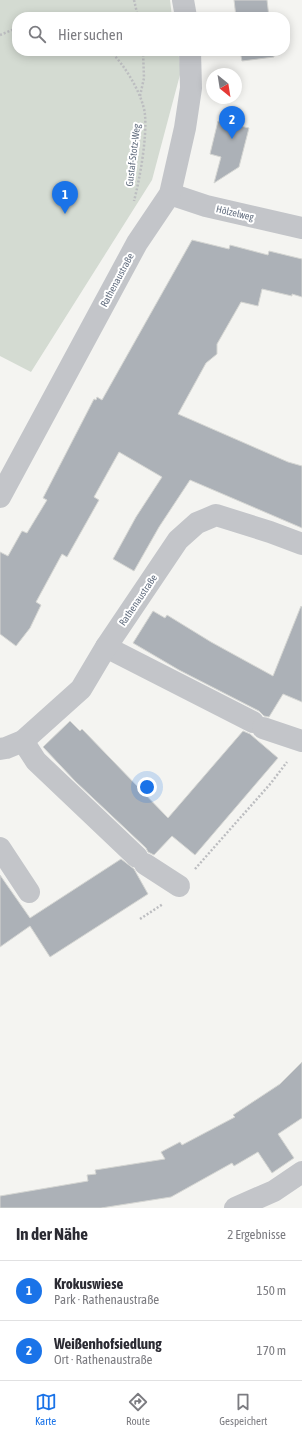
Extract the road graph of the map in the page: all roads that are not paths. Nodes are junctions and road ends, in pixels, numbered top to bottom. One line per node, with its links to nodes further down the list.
1 (183, 0): 2 (street)
2 (185, 12)
3 (190, 56): 4 (street, Rathenaustraße)
4 (170, 194): 5 (street, Hölzelweg); 6 (street, Rathenaustraße)
5 (302, 228)
6 (0, 498)
7 (302, 544): 8 (street, Rathenaustraße)
8 (106, 647): 9 (street, Rathenaustraße); 10 (street)
9 (23, 741): 11 (street, Rathenaustraße); 13 (street)
10 (302, 741)
11 (0, 749)
12 (0, 848): 14 (street)
13 (179, 886)
14 (29, 892)
15 (302, 1172): 16 (street)
16 (236, 1208)

